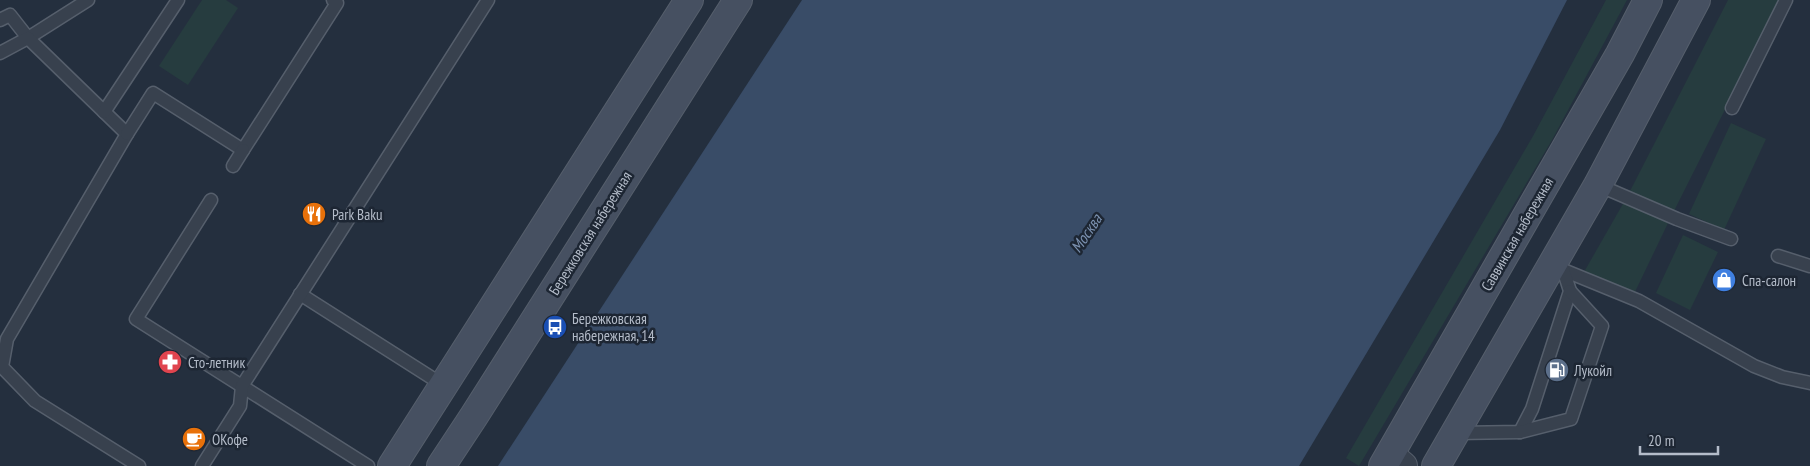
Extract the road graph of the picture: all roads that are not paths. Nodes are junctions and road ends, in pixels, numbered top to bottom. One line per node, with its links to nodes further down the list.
1 (88, 0): 11 (lane)
2 (178, 0): 14 (lane)
3 (488, 0): 25 (lane)
4 (690, 0): 27 (main road)
5 (738, 0): 36 (main road, Бережковская набережная)
6 (1648, 0): 31 (main road, Саввинская набережная)
7 (1696, 0): 18 (main road)
8 (1786, 0): 13 (lane)
9 (336, 1): 16 (lane)
10 (0, 20): 11 (lane)
11 (28, 38): 12 (lane); 14 (lane)
12 (0, 53)
13 (1732, 108)
14 (104, 112): 15 (lane)
15 (127, 134): 16 (lane); 32 (lane)
16 (243, 150): 17 (lane)
17 (233, 166)
18 (1598, 185): 20 (lane); 23 (main road)
19 (211, 200): 28 (lane)
20 (1731, 239)
21 (1778, 256): 22 (lane)
22 (1810, 266)
23 (1557, 267): 24 (lane); 26 (lane); 30 (main road)
24 (1570, 291): 29 (lane); 29 (lane)
25 (300, 294): 27 (lane); 28 (lane)
26 (1810, 383)
27 (443, 385): 35 (main road)
28 (242, 386): 33 (lane); 34 (lane)
29 (1520, 432): 30 (lane)
30 (1456, 433): 37 (main road)
31 (1392, 462)
32 (139, 466)
33 (202, 466)
34 (368, 466)
35 (392, 466)
36 (440, 466)
37 (1436, 466)

